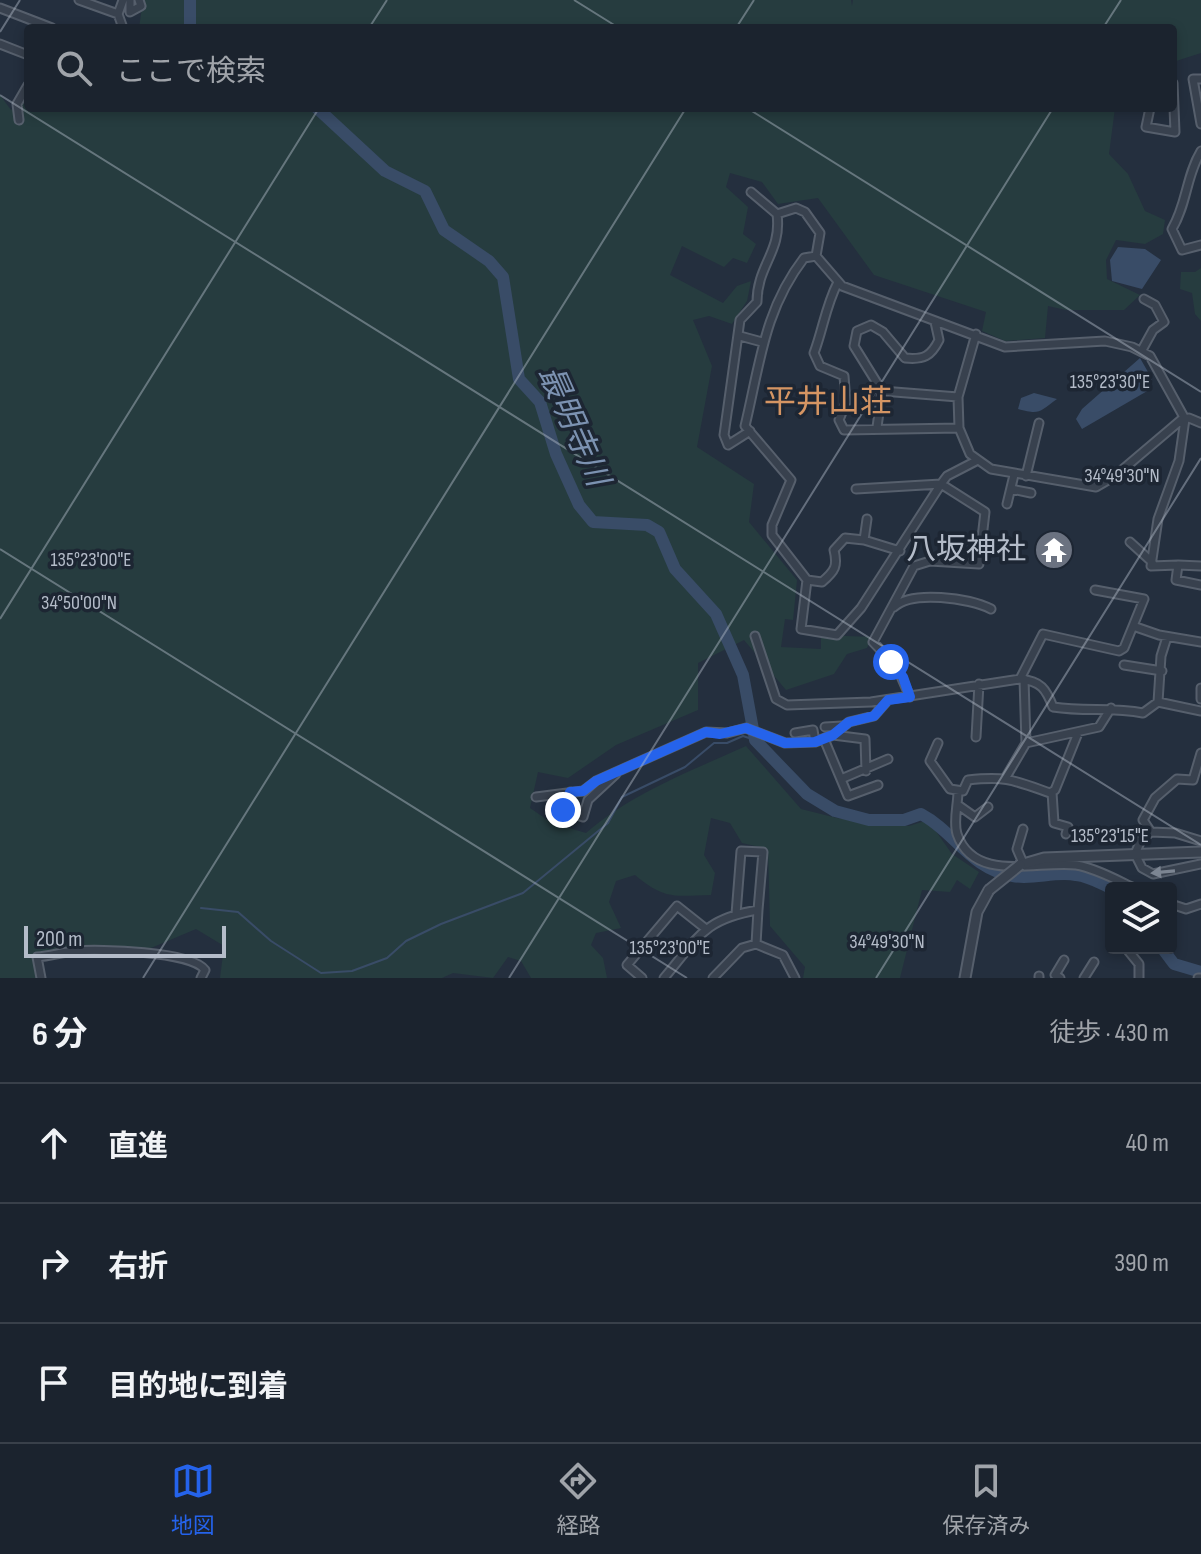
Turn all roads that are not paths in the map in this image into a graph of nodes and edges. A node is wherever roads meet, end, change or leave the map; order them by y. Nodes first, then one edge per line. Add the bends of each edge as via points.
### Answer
1 (79, 0) edge
2 (123, 0) edge
3 (130, 0) edge
4 (139, 0) edge
5 (0, 8) edge
6 (118, 14) junction
7 (42, 24) edge
8 (122, 24) edge
9 (0, 44) edge
10 (24, 53) edge
11 (1201, 79) edge
12 (1177, 87) edge
13 (1194, 87) junction
14 (24, 92) edge
15 (1149, 112) edge
16 (1175, 112) edge
17 (19, 120) dead end
18 (1201, 124) edge
19 (1201, 151) edge
20 (751, 192) dead end
21 (777, 214) junction
22 (1201, 245) edge
23 (816, 256) junction
24 (838, 282) junction
25 (1144, 299) dead end
26 (935, 322) junction
27 (976, 334) junction
28 (740, 336) junction
29 (762, 342) junction
30 (1142, 350) junction
31 (882, 391) junction
32 (958, 397) junction
33 (1185, 419) junction
34 (1039, 423) dead end
35 (1201, 423) edge
36 (877, 427) junction
37 (959, 428) junction
38 (750, 431) junction
39 (1022, 439) dead end
40 (1034, 443) junction
41 (976, 461) junction
42 (1014, 475) junction
43 (1026, 476) junction
44 (941, 484) junction
45 (856, 489) dead end
46 (1011, 489) junction
47 (1031, 493) dead end
48 (1007, 504) dead end
49 (867, 519) dead end
50 (864, 540) junction
51 (1130, 542) dead end
52 (900, 551) junction
53 (1152, 562) junction
54 (1178, 565) junction
55 (1201, 566) edge
56 (807, 580) junction
57 (1201, 585) edge
58 (1095, 590) dead end
59 (991, 609) dead end
60 (890, 612) junction
61 (1133, 626) junction
62 (755, 636) dead end
63 (1167, 637) junction
64 (1201, 642) edge
65 (1124, 665) dead end
66 (1162, 671) junction
67 (1022, 679) junction
68 (979, 684) junction
69 (1201, 688) edge
70 (910, 697) junction
71 (1201, 699) edge
72 (888, 700) junction
73 (1158, 702) junction
74 (1112, 707) junction
75 (1201, 711) edge
76 (842, 726) junction
77 (825, 727) dead end
78 (795, 733) dead end
79 (1078, 733) junction
80 (833, 735) junction
81 (976, 737) dead end
82 (819, 740) junction
83 (938, 743) dead end
84 (1026, 743) junction
85 (1201, 753) edge
86 (888, 759) dead end
87 (1200, 767) edge
88 (866, 771) junction
89 (616, 774) junction
90 (1006, 777) junction
91 (841, 779) junction
92 (878, 785) dead end
93 (958, 791) junction
94 (570, 792) junction
95 (1052, 792) junction
96 (536, 797) dead end
97 (958, 805) junction
98 (988, 807) dead end
99 (1023, 829) dead end
100 (1151, 832) junction
101 (1066, 834) dead end
102 (1201, 841) edge
103 (1201, 852) edge
104 (1135, 854) junction
105 (1022, 864) junction
106 (1201, 864) edge
107 (1118, 882) edge
108 (1201, 904) edge
109 (1177, 906) edge
110 (758, 910) junction
111 (736, 914) junction
112 (706, 929) junction
113 (756, 944) junction
114 (1131, 954) edge
115 (1064, 960) dead end
116 (1094, 962) dead end
117 (41, 978) edge
118 (201, 978) edge
119 (642, 978) edge
120 (664, 978) edge
121 (713, 978) edge
122 (795, 978) edge
123 (965, 978) edge
124 (1060, 978) edge
125 (1084, 978) edge
126 (1139, 978) edge

1 - 6 street
2 - 6 street
3 - 4 street via 130,12 141,6
5 - 7 street
6 - 8 street
9 - 10 street
11 - 13 street via 1193,79
12 - 13 street
13 - 18 street
14 - 17 street via 17,104
15 - 16 street via 1146,127 1175,132
19 - 22 street via 1193,164 1184,209 1172,229 1182,250
20 - 21 street
21 - 23 street via 796,208 805,212 820,233
21 - 28 street via 780,235 757,284 757,302 740,320
23 - 24 street
23 - 29 street via 804,258 793,271
24 - 26 street
24 - 36 street via 826,305 814,353 820,366 844,376 846,402 839,420 844,430
25 - 30 street via 1155,305 1164,322
26 - 27 street
26 - 31 street via 939,340 920,360 905,358 871,325 857,331 854,346
27 - 30 street via 1005,347 1105,341
27 - 32 street
28 - 29 street
28 - 38 street via 724,435 728,445
29 - 38 street via 745,426
30 - 33 street via 1155,362
31 - 32 street
31 - 36 street
32 - 37 street
33 - 35 street
33 - 43 street via 1096,487
33 - 53 street
34 - 40 street
36 - 37 street
37 - 41 street
38 - 56 street via 791,480 772,535
39 - 40 street
40 - 43 street
41 - 42 street
41 - 44 street
42 - 43 street
42 - 46 street
44 - 45 street
44 - 52 street
44 - 60 street via 985,512 979,564 930,561 914,566
46 - 47 street
46 - 48 street
49 - 50 street
50 - 52 street
50 - 56 street via 845,538 837,543 833,573 822,582
51 - 53 street
52 - 56 street via 837,635 801,629
53 - 54 street via 1151,566
54 - 55 street
54 - 57 street via 1176,580
58 - 61 street via 1144,599
59 - 60 street via 946,598 903,599
60 - 70 street via 873,642 903,677
61 - 63 street
61 - 67 street via 1119,651 1043,634
62 - 72 street via 776,699 787,705
63 - 64 street
63 - 66 street
65 - 66 street
66 - 73 street
67 - 68 street
67 - 74 street via 1046,688 1053,707 1090,713
67 - 84 street
68 - 70 street
68 - 81 street
69 - 71 street
70 - 72 street
72 - 76 street via 874,716
73 - 74 street via 1143,713
73 - 75 street
74 - 79 street via 1099,727
76 - 77 street
76 - 80 street
78 - 82 street via 813,730
79 - 84 street
79 - 95 street
80 - 82 street
80 - 88 street via 865,739
82 - 89 street via 785,743 746,728 706,732
82 - 91 street
83 - 93 street via 930,761 950,789
84 - 90 street
85 - 87 street
86 - 88 street
87 - 100 street via 1193,780 1177,779 1155,798 1143,820
88 - 91 street
89 - 94 street
89 - 94 street via 588,800 583,817 563,810
90 - 93 street via 968,780
90 - 95 street
91 - 92 street via 848,796
93 - 97 street
94 - 96 street
95 - 101 street via 1054,823 1068,827
97 - 98 street via 979,819
97 - 107 street via 957,833 968,852 987,863 1074,865
99 - 105 street via 1017,849
100 - 102 street
100 - 104 street
103 - 104 street
104 - 105 street via 1044,858
106 -> 104 street via 1153,874 1139,865
105 - 123 street, bridge via 989,890 977,912
108 - 109 street
110 - 111 street
110 - 111 street via 763,852 741,851
110 - 113 street
111 - 112 street
112 - 119 street via 677,906 627,965
112 - 120 street
113 - 121 street via 742,948
113 - 122 street via 783,955
114 - 126 street via 1139,964
115 - 124 street via 1055,975
116 - 125 street
117 - 118 street via 37,957 105,949 201,964

